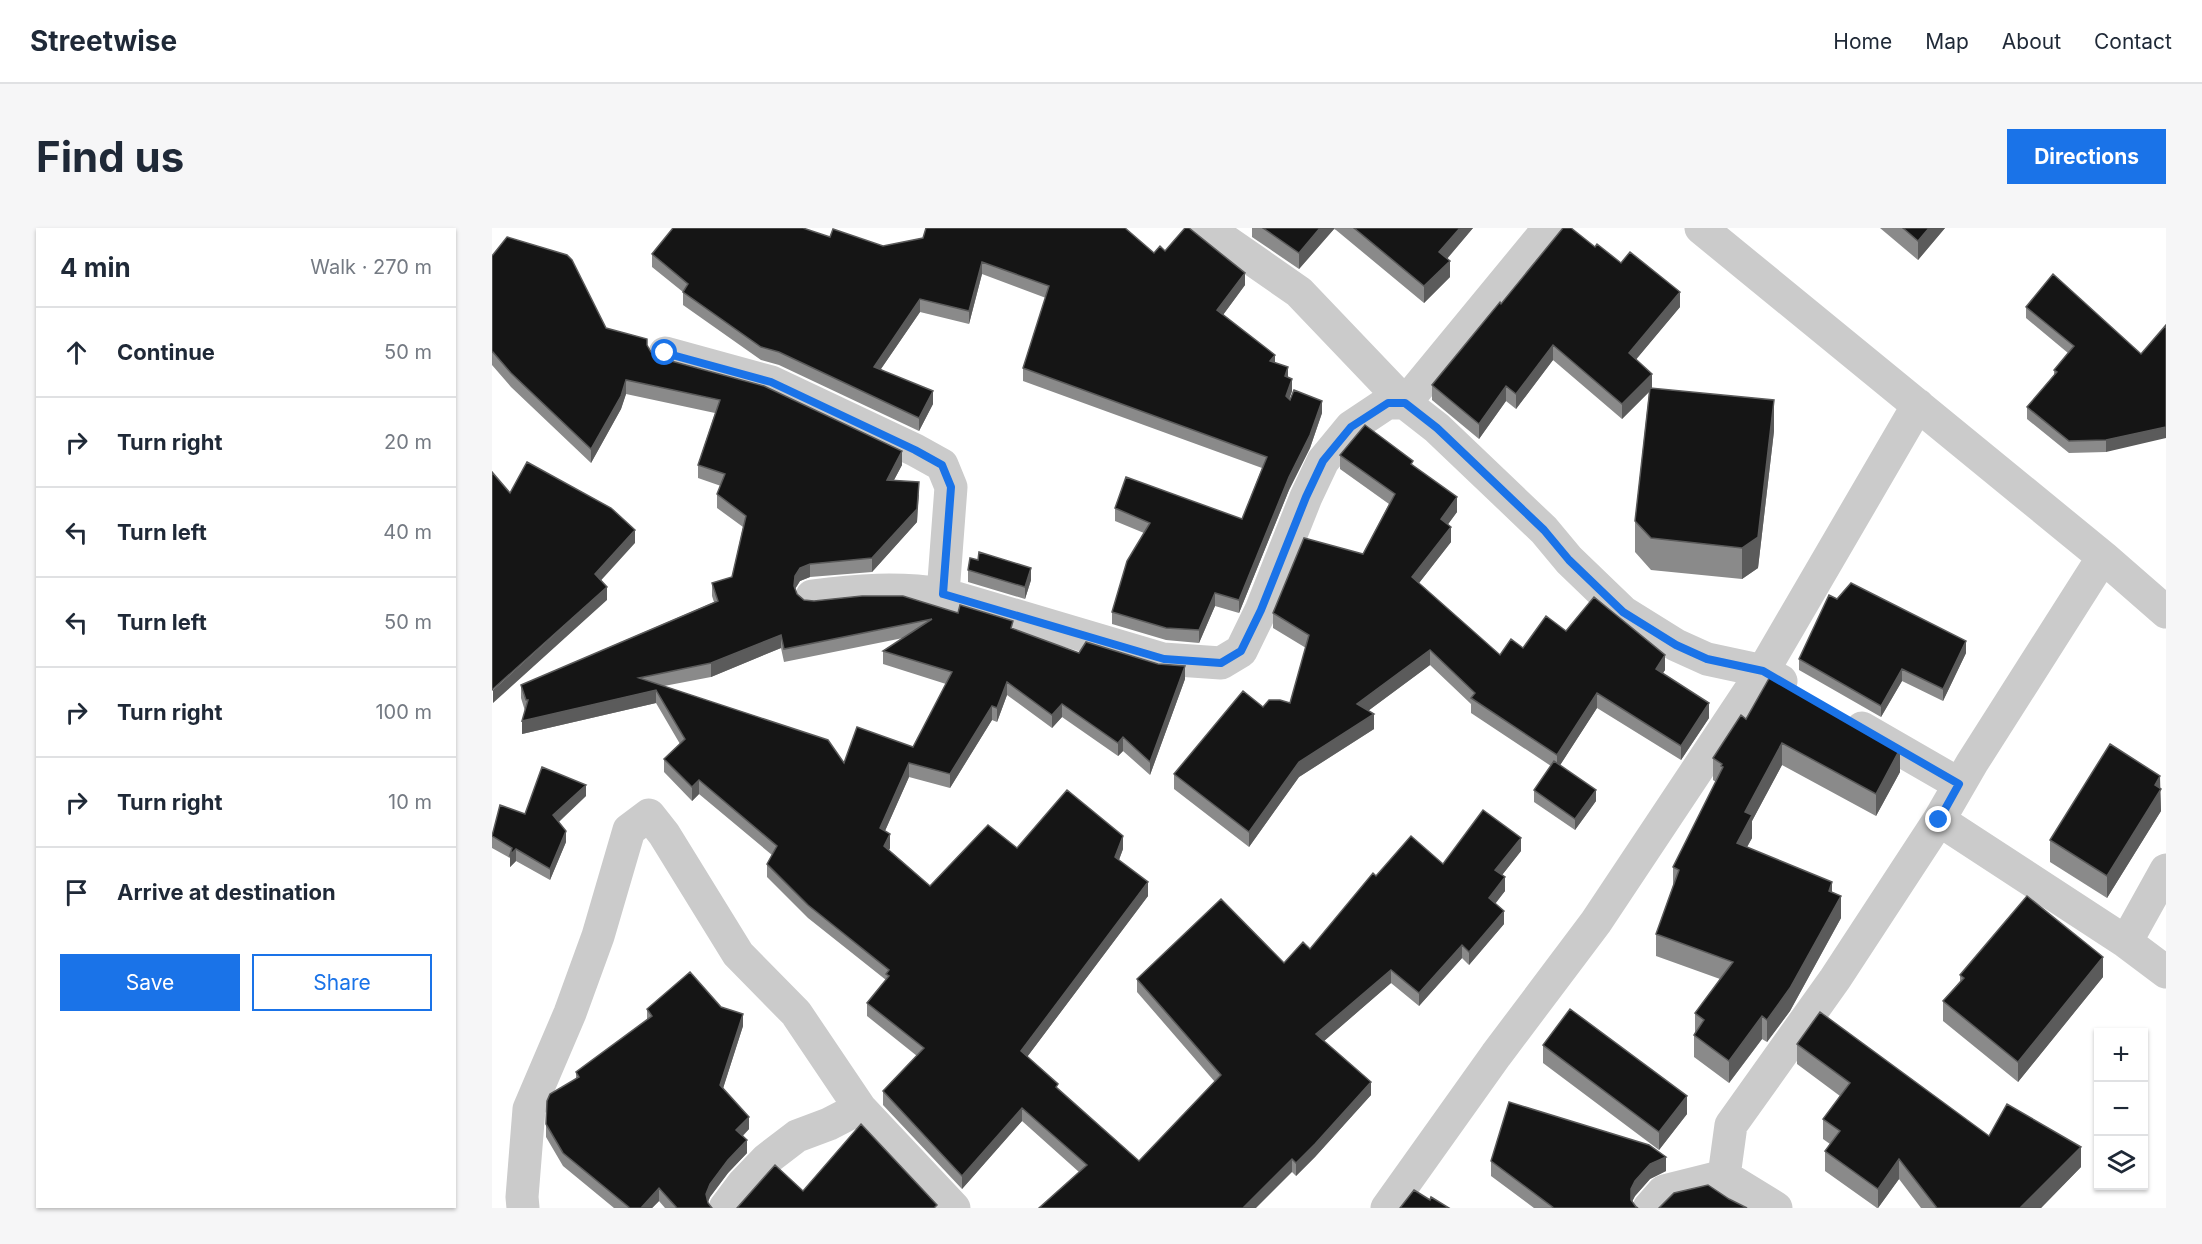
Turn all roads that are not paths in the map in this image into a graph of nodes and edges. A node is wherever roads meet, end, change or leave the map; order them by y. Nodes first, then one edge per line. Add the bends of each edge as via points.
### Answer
1 (1207, 228) edge
2 (1550, 228) edge
3 (1701, 228) edge
4 (665, 353) dead end
5 (1405, 403) junction
6 (1918, 405) junction
7 (2103, 557) junction
8 (943, 594) junction
9 (812, 596) dead end
10 (2166, 612) edge
11 (1763, 671) junction
12 (1805, 695) edge
13 (1836, 713) edge
14 (1959, 784) junction
15 (1939, 820) junction
16 (2166, 870) edge
17 (2126, 942) junction
18 (2166, 972) edge
19 (860, 1108) junction
20 (1724, 1176) junction
21 (523, 1208) edge
22 (725, 1208) edge
23 (954, 1208) edge
24 (1387, 1208) edge
25 (1649, 1208) edge
26 (1776, 1208) edge

1 - 5 street via 1299,292
2 - 5 street
3 - 6 street
4 - 8 street via 771,382 942,465 951,487
5 - 8 street via 1388,403 1351,427 1323,461 1241,651 1221,663 1164,659
5 - 11 street via 1437,428 1544,530 1623,612 1707,659
6 - 7 street
6 - 11 street
7 - 10 street
7 - 14 street
8 - 9 street via 865,589
11 - 12 street
11 - 24 street via 1596,922
13 - 14 street
14 - 15 street
15 - 17 street
15 - 20 street via 1835,979 1731,1125
16 - 17 street
17 - 18 street
19 - 21 street via 796,1013 738,954 649,815 629,830 598,936 529,1109
19 - 22 street via 797,1136 767,1159
19 - 23 street
20 - 25 street via 1664,1191
20 - 26 street

